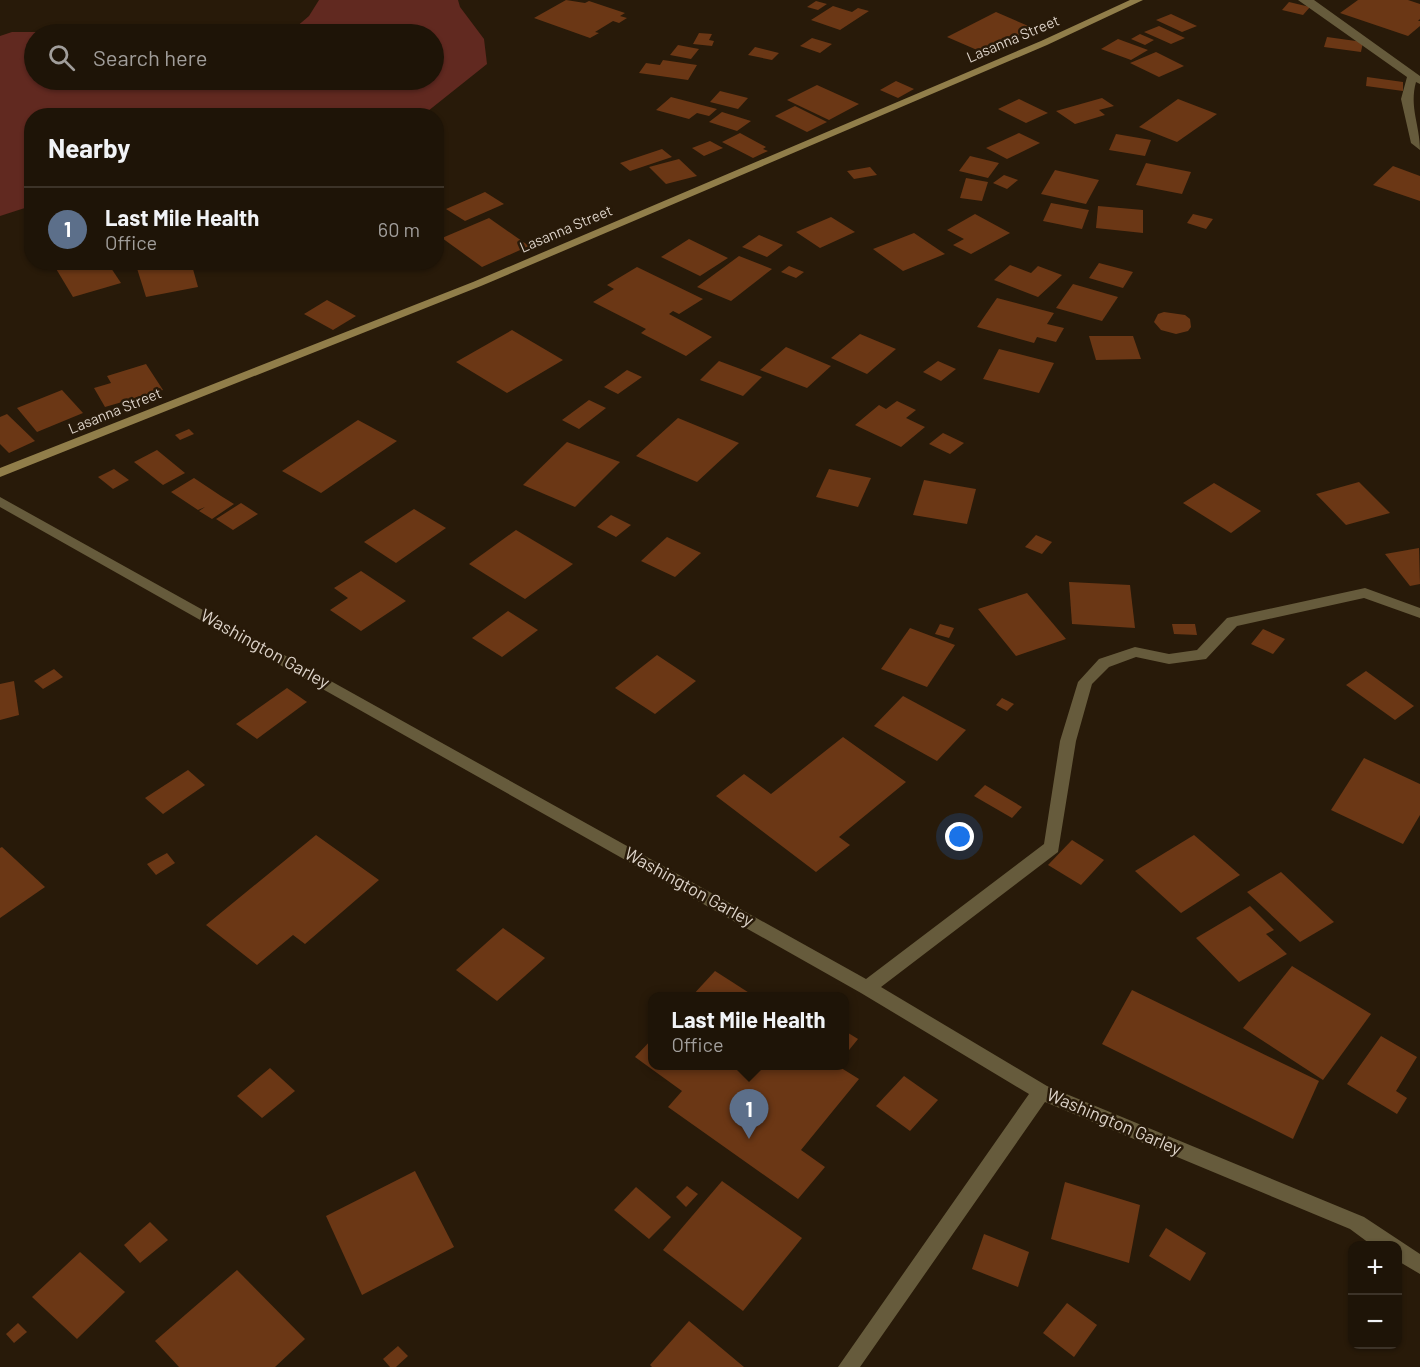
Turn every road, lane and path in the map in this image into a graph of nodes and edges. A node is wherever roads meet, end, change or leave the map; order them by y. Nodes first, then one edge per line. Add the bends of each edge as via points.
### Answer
1 (1138, 0) edge
2 (1303, 0) edge
3 (1416, 79) edge
4 (1420, 147) edge
5 (0, 473) edge
6 (0, 501) edge
7 (1420, 613) edge
8 (867, 988) junction
9 (1041, 1092) junction
10 (1384, 1241) edge
11 (1402, 1253) edge
12 (1420, 1265) edge
13 (848, 1367) edge

1 - 5 street, Lasanna Street via 477,284
2 - 3 street via 1310,1
3 - 4 street via 1406,99
6 - 8 street, Washington Garley
7 - 8 street via 1365,593 1233,622 1201,655 1169,659 1135,652 1104,663 1085,682 1068,741 1052,847
8 - 9 street, Washington Garley
9 - 10 street, Washington Garley via 1357,1223
9 - 13 street
11 - 12 street

